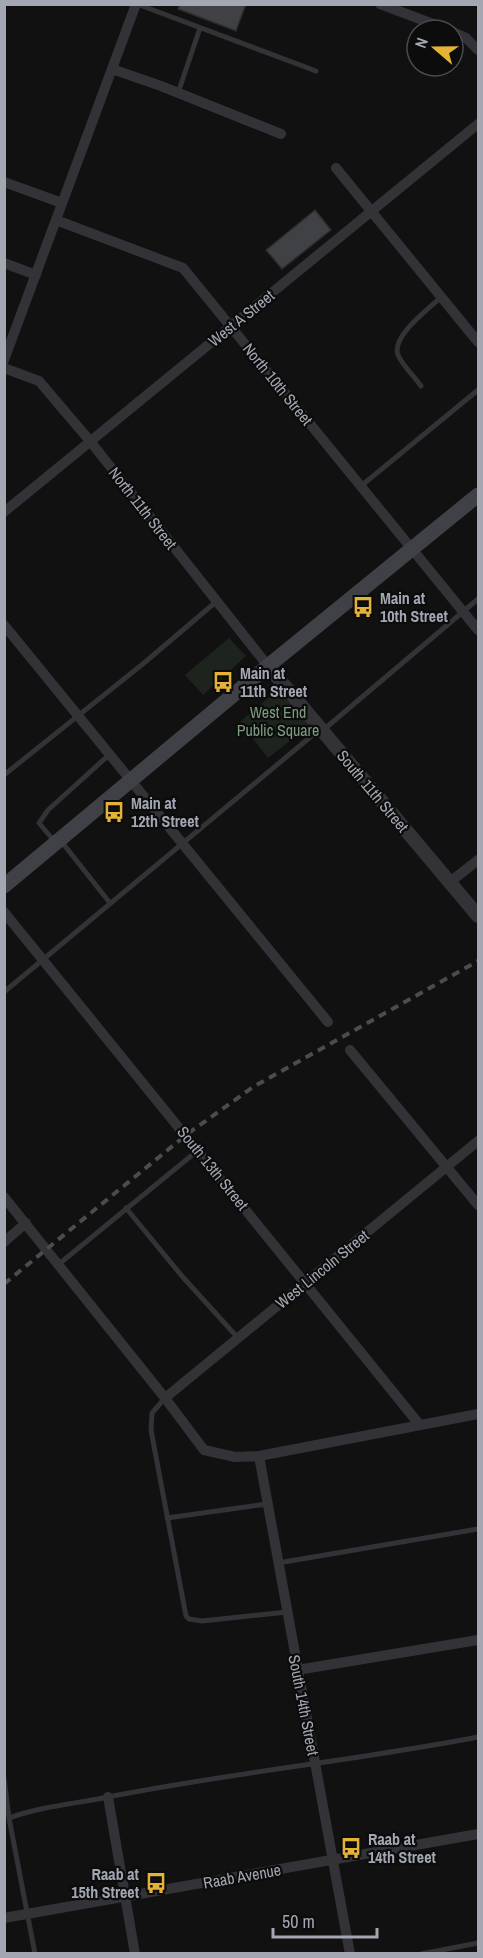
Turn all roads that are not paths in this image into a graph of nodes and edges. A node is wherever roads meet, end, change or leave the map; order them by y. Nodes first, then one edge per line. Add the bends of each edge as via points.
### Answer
1 (137, 4) edge
2 (380, 4) edge
3 (417, 18) edge
4 (200, 28) junction
5 (465, 38) edge
6 (478, 50) edge
7 (112, 69) junction
8 (316, 71) dead end
9 (178, 93) junction
10 (478, 124) edge
11 (280, 134) dead end
12 (336, 168) dead end
13 (4, 182) edge
14 (62, 203) junction
15 (371, 212) junction
16 (56, 220) junction
17 (4, 263) edge
18 (36, 275) junction
19 (441, 297) junction
20 (231, 326) junction
21 (478, 342) edge
22 (4, 360) edge
23 (4, 368) edge
24 (421, 386) dead end
25 (478, 390) edge
26 (90, 441) junction
27 (360, 486) junction
28 (478, 495) edge
29 (4, 512) edge
30 (411, 549) junction
31 (478, 599) edge
32 (217, 601) junction
33 (463, 612) junction
34 (4, 625) edge
35 (478, 630) edge
36 (268, 666) junction
37 (78, 716) junction
38 (322, 731) junction
39 (110, 754) junction
40 (4, 776) edge
41 (132, 781) junction
42 (58, 842) junction
43 (183, 844) junction
44 (478, 860) edge
45 (450, 882) junction
46 (4, 886) edge
47 (110, 903) junction
48 (4, 912) edge
49 (478, 916) edge
50 (43, 959) junction
51 (4, 992) edge
52 (328, 1022) dead end
53 (350, 1050) dead end
54 (478, 1141) edge
55 (198, 1150) junction
56 (447, 1166) junction
57 (4, 1197) edge
58 (478, 1205) edge
59 (126, 1208) junction
60 (26, 1223) junction
61 (4, 1242) edge
62 (58, 1264) junction
63 (306, 1283) junction
64 (238, 1338) junction
65 (165, 1398) junction
66 (478, 1414) edge
67 (419, 1424) junction
68 (259, 1456) junction
69 (267, 1504) junction
70 (167, 1518) junction
71 (478, 1529) edge
72 (278, 1563) junction
73 (286, 1612) junction
74 (478, 1640) edge
75 (297, 1670) junction
76 (478, 1737) edge
77 (315, 1764) junction
78 (4, 1778) edge
79 (108, 1797) junction
80 (9, 1818) junction
81 (478, 1834) edge
82 (333, 1860) junction
83 (125, 1897) junction
84 (28, 1914) junction
85 (4, 1918) edge
86 (478, 1943) edge
87 (452, 1951) edge
88 (35, 1953) edge
89 (135, 1953) edge
90 (350, 1953) edge
91 (420, 1953) edge

1 - 4 lane
1 - 7 street
2 - 3 street
4 - 8 lane
4 - 9 lane
5 - 6 street
7 - 9 street
7 - 14 street
9 - 11 street
10 - 15 street, West A Street
12 - 15 street
13 - 14 street
14 - 16 street
15 - 19 street
15 - 20 street, West A Street
16 - 18 street
16 - 20 street, North 10th Street via 183,268
17 - 18 street
18 - 22 street
19 - 21 street
19 - 24 lane via 403,333 398,343 398,354
20 - 26 street, West A Street
20 - 27 street, North 10th Street
23 - 26 street, North 11th Street via 39,381
25 - 27 lane
26 - 29 street, West A Street
26 - 32 street, North 11th Street
27 - 30 street, North 10th Street
28 - 30 main road
30 - 33 street, North 10th Street
30 - 36 main road
31 - 33 lane
32 - 36 street, North 11th Street
32 - 37 lane
33 - 35 street, North 10th Street
33 - 38 lane
34 - 37 street
36 - 38 street, South 11th Street
36 - 41 main road
37 - 39 street
37 - 40 lane
38 - 43 lane
38 - 45 street, South 11th Street
39 - 41 street
39 - 42 lane via 48,810 39,823
41 - 42 main road
41 - 43 street
42 - 46 main road
42 - 47 lane
43 - 47 lane
43 - 52 street
44 - 45 street
45 - 49 street, South 11th Street
47 - 50 lane
48 - 50 street, South 13th Street
50 - 51 lane
50 - 55 street, South 13th Street
53 - 56 street
54 - 56 street, West Lincoln Street
55 - 59 lane
55 - 63 street, South 13th Street
56 - 58 street
56 - 63 street, West Lincoln Street
57 - 60 street
59 - 62 lane
59 - 64 lane
60 - 61 street
60 - 62 street
62 - 65 street
63 - 64 street, West Lincoln Street
63 - 67 street, South 13th Street
64 - 65 street, West Lincoln Street
65 - 68 street via 204,1450 235,1457
65 - 70 lane via 152,1413 151,1430
66 - 67 street
67 - 68 street
68 - 69 street, South 14th Street
69 - 70 lane
69 - 72 street, South 14th Street
70 - 73 lane via 189,1619
71 - 72 lane
72 - 73 street, South 14th Street
73 - 75 street, South 14th Street
74 - 75 street
75 - 77 street, South 14th Street
76 - 77 lane
77 - 79 lane
77 - 82 street, South 14th Street
78 - 80 lane
79 - 80 lane
79 - 83 street
80 - 84 lane
81 - 82 street, Raab Avenue
82 - 83 street, Raab Avenue
82 - 90 street, South 14th Street
83 - 84 street, Raab Avenue
83 - 89 street
84 - 85 street, Raab Avenue
84 - 88 lane
86 - 87 lane
87 - 91 lane

